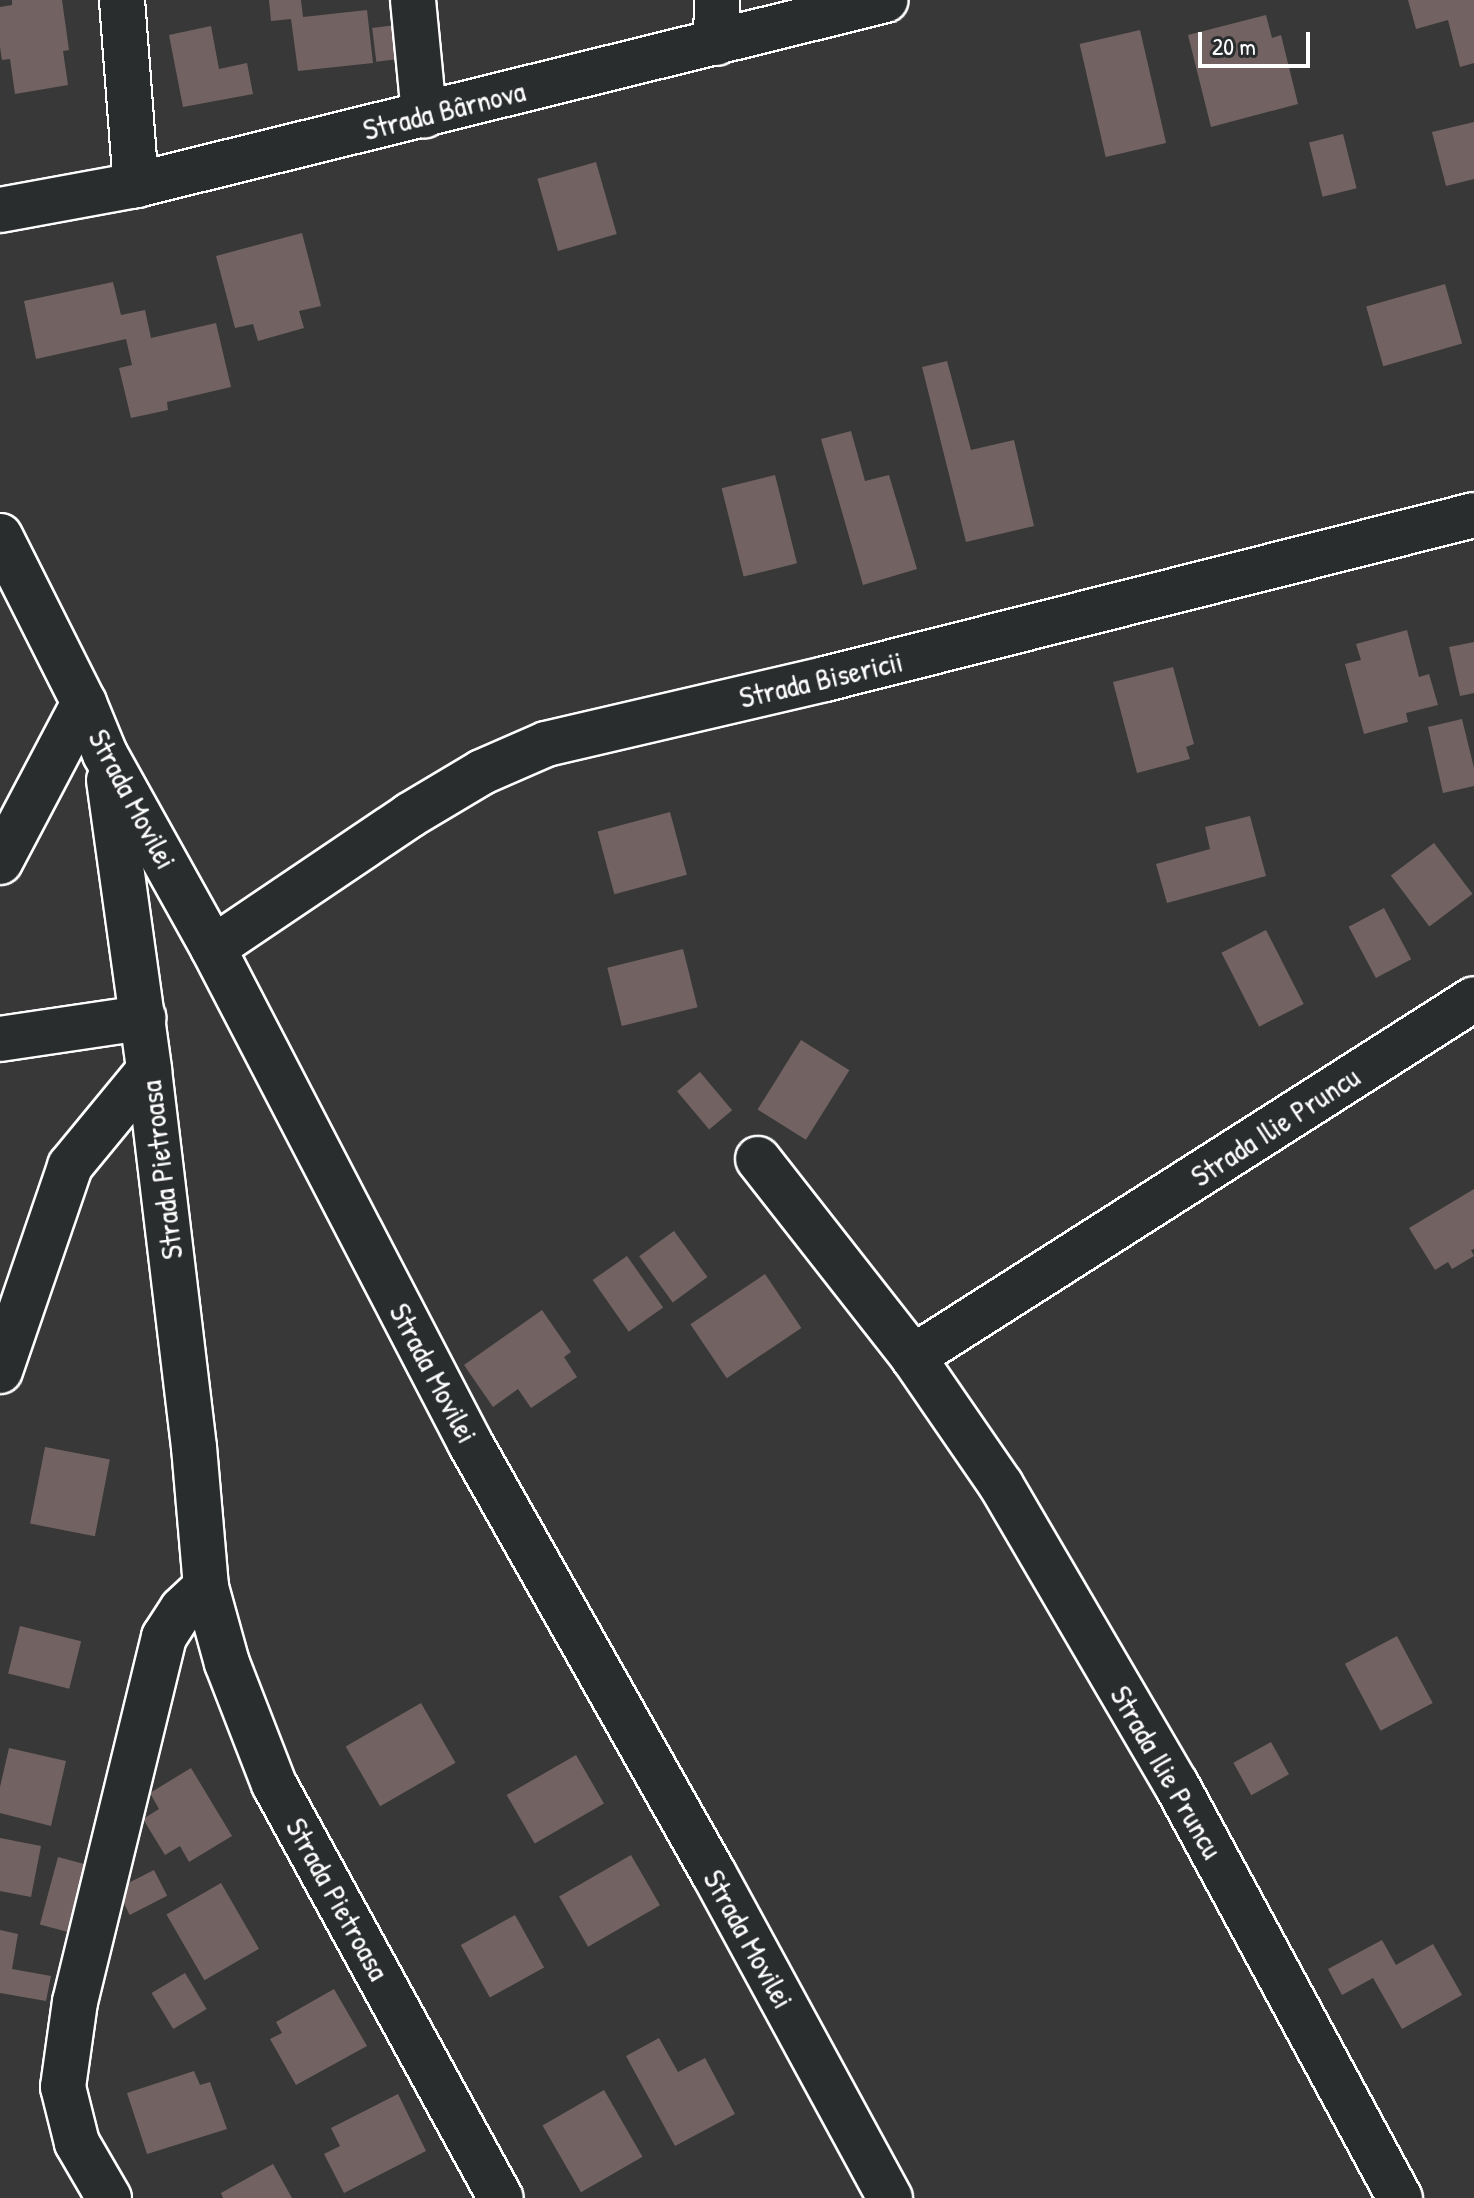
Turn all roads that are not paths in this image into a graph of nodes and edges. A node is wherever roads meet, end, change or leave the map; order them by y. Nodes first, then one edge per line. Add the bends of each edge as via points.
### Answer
1 (122, 0) edge
2 (413, 0) edge
3 (717, 0) edge
4 (886, 0) edge
5 (716, 43) junction
6 (424, 115) junction
7 (136, 185) junction
8 (0, 210) edge
9 (1474, 515) edge
10 (0, 536) edge
11 (84, 703) junction
12 (105, 754) junction
13 (0, 862) edge
14 (213, 948) junction
15 (1474, 999) edge
16 (143, 1018) junction
17 (0, 1039) edge
18 (149, 1070) junction
19 (758, 1159) dead end
20 (913, 1357) junction
21 (0, 1371) edge
22 (206, 1587) junction
23 (109, 2198) edge
24 (501, 2198) edge
25 (890, 2198) edge
26 (1400, 2198) edge

1 - 7 street
2 - 6 street
3 - 5 street
4 - 5 street, Strada Bârnova
5 - 6 street, Strada Bârnova
6 - 7 street, Strada Bârnova
7 - 8 street, Strada Bârnova
9 - 14 street, Strada Bisericii via 546,744 482,772 410,815
10 - 11 street, Strada Movilei
11 - 12 street, Strada Movilei
11 - 13 street
12 - 14 street, Strada Movilei
12 - 16 street, Strada Pietroasa
14 - 25 street, Strada Movilei via 470,1443
15 - 20 street, Strada Ilie Pruncu
16 - 17 street
16 - 18 street, Strada Pietroasa
18 - 21 street via 70,1166
18 - 22 street, Strada Pietroasa
19 - 20 street, Strada Ilie Pruncu
20 - 26 street, Strada Ilie Pruncu via 1001,1485 1176,1784
22 - 23 street via 182,1609 164,1637 75,2002 63,2087 77,2143
22 - 24 street, Strada Pietroasa via 227,1663 274,1784

